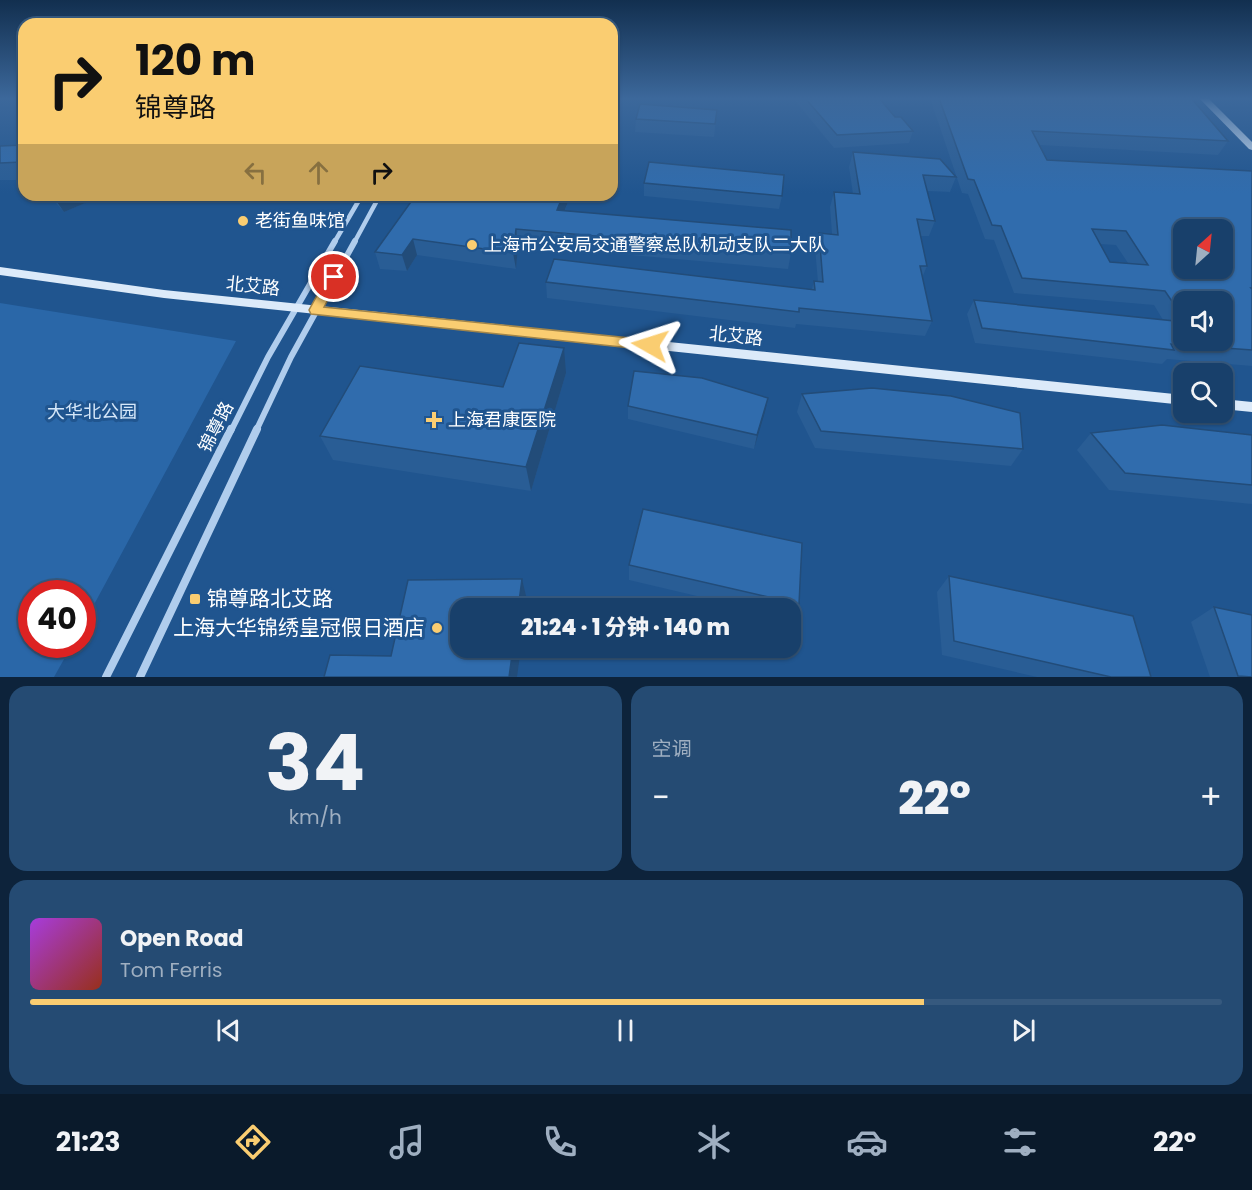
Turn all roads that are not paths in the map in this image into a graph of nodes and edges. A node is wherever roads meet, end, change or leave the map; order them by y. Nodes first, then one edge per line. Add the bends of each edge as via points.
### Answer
1 (1235, 130) edge
2 (1252, 147) edge
3 (358, 201) edge
4 (377, 201) edge
5 (0, 271) edge
6 (296, 308) junction
7 (316, 310) junction
8 (1173, 399) edge
9 (1233, 405) edge
10 (1252, 407) edge
11 (106, 677) edge
12 (140, 677) edge

1 - 2 street
3 - 6 street, 锦尊路
4 - 7 street, 锦尊路
5 - 6 street, 北艾路
6 - 7 street, 北艾路
6 - 11 street, 锦尊路
7 - 8 street, 北艾路
7 - 12 street, 锦尊路
9 - 10 street

